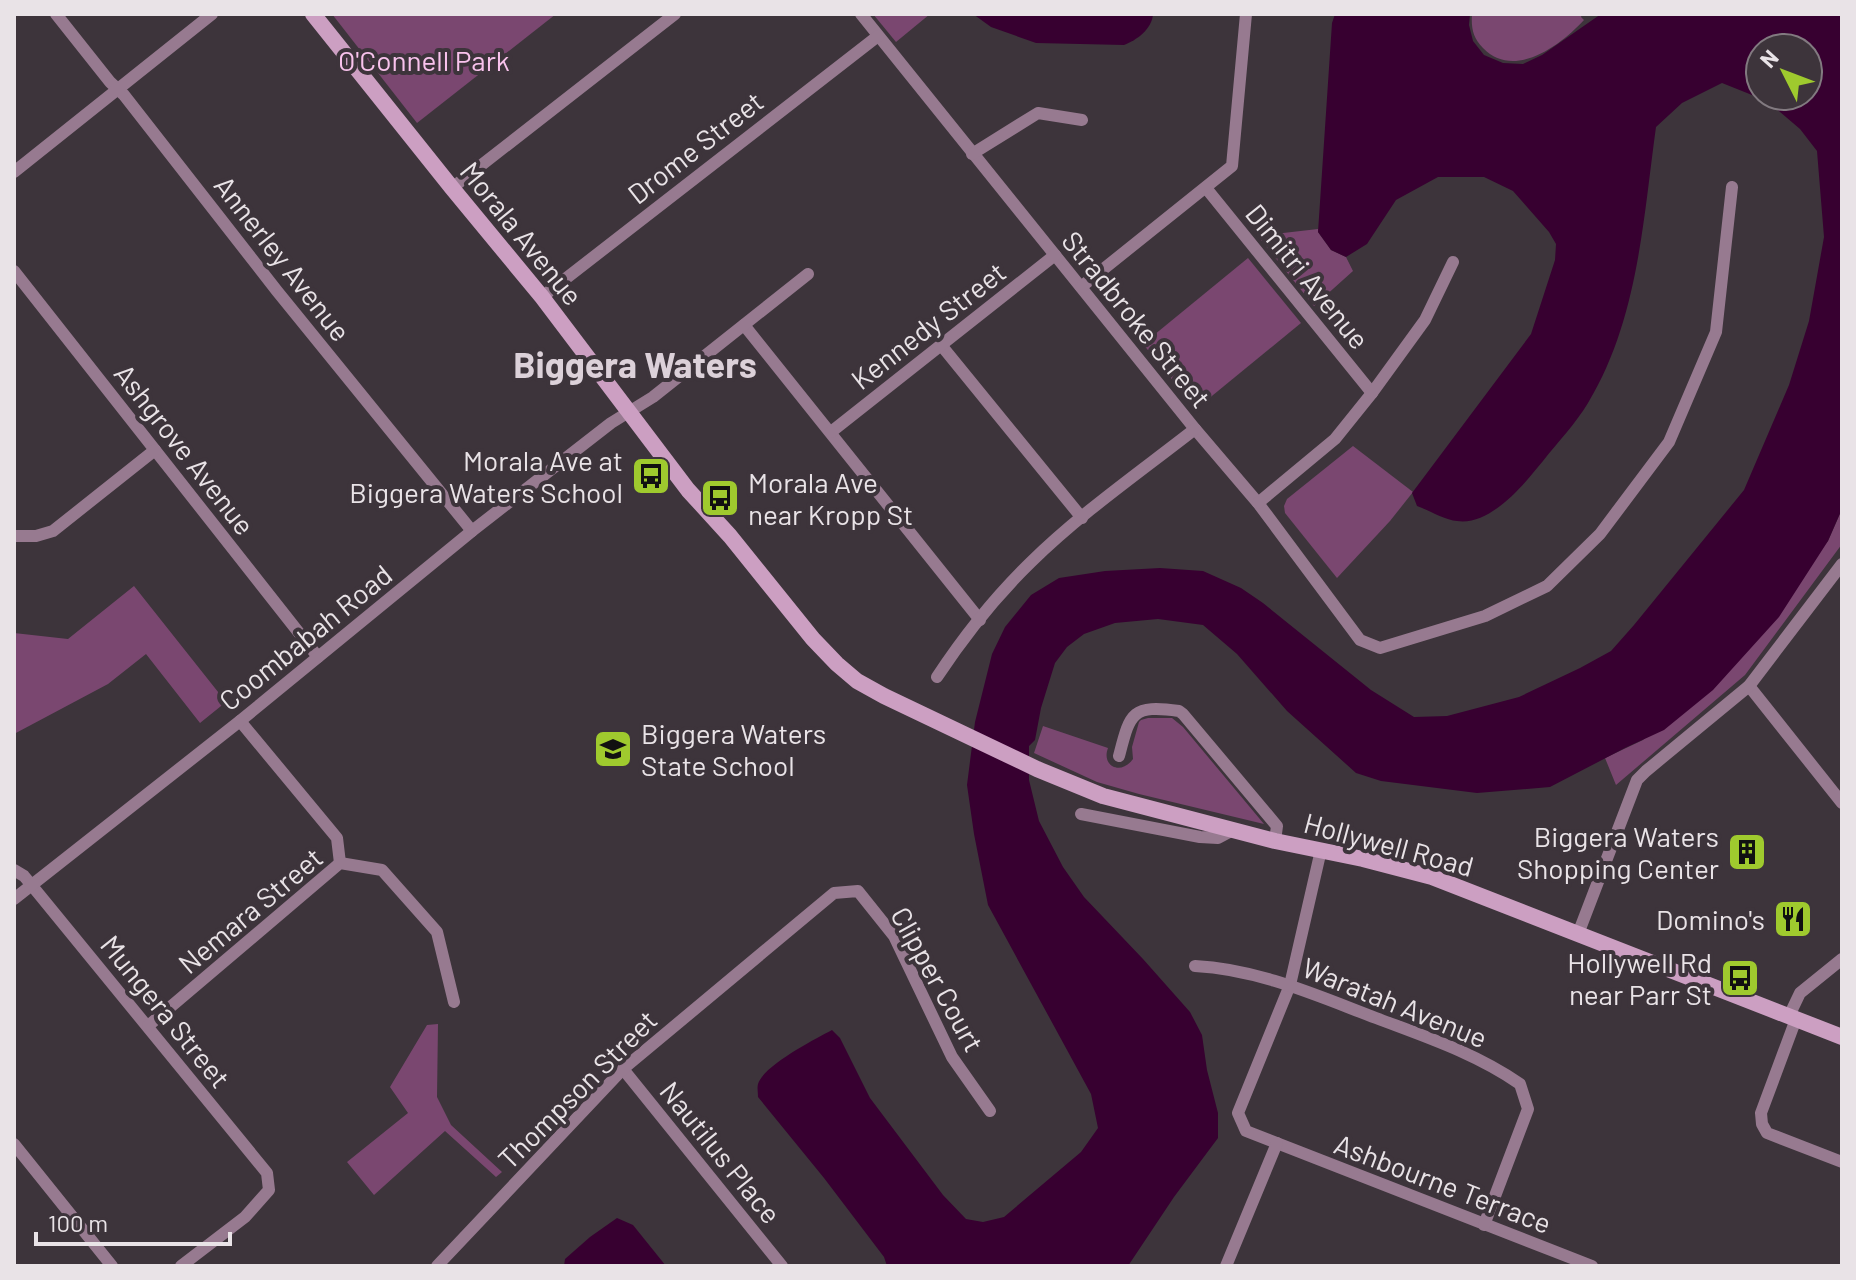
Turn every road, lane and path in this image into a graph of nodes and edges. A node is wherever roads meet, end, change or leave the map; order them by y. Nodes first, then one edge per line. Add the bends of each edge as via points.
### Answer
1 (56, 14) edge
2 (212, 14) edge
3 (313, 14) edge
4 (675, 14) edge
5 (861, 14) edge
6 (1246, 14) edge
7 (878, 36) junction
8 (117, 89) junction
9 (1082, 120) dead end
10 (972, 154) junction
11 (14, 172) edge
12 (1732, 187) dead end
13 (452, 188) junction
14 (1206, 188) junction
15 (1055, 255) junction
16 (1453, 262) dead end
17 (14, 271) edge
18 (808, 274) dead end
19 (1081, 287) junction
20 (542, 297) junction
21 (744, 325) junction
22 (941, 345) junction
23 (1372, 393) junction
24 (628, 412) junction
25 (1195, 429) junction
26 (831, 432) junction
27 (155, 450) junction
28 (1258, 503) junction
29 (1082, 518) junction
30 (472, 531) junction
31 (14, 536) edge
32 (1842, 564) edge
33 (980, 620) junction
34 (318, 657) junction
35 (937, 677) dead end
36 (1749, 686) junction
37 (884, 696) joint
38 (240, 721) junction
39 (1119, 756) dead end
40 (1842, 803) edge
41 (1081, 814) dead end
42 (1233, 830) junction
43 (1275, 841) junction
44 (1321, 850) junction
45 (340, 863) junction
46 (14, 870) edge
47 (32, 885) junction
48 (834, 893) joint
49 (14, 899) edge
50 (1578, 934) junction
51 (1842, 959) edge
52 (1195, 966) dead end
53 (1290, 985) junction
54 (454, 1002) dead end
55 (1793, 1018) junction
56 (148, 1026) junction
57 (1842, 1037) edge
58 (623, 1069) junction
59 (990, 1111) dead end
60 (1277, 1143) junction
61 (14, 1144) edge
62 (1842, 1162) edge
63 (1484, 1225) junction
64 (439, 1265) edge
65 (112, 1266) edge
66 (181, 1266) edge
67 (782, 1266) edge
68 (1226, 1266) edge
69 (1592, 1266) edge

1 - 8 street, Annerley Avenue
2 - 8 street
3 - 13 main road, Morala Avenue
4 - 13 street
5 - 7 street, Stradbroke Street
6 - 14 street via 1232,166
7 - 10 street, Stradbroke Street
7 - 20 street, Drome Street
8 - 11 street
8 - 30 street, Annerley Avenue
9 - 10 street via 1038,113
10 - 15 street, Stradbroke Street
12 - 28 street, Stradbroke Street via 1716,332 1669,442 1600,534 1547,586 1485,616 1380,648 1360,640
13 - 20 main road, Morala Avenue
14 - 19 street
14 - 23 street, Dimitri Avenue
15 - 19 street, Stradbroke Street
15 - 22 street, Kennedy Street
16 - 23 street via 1425,320
17 - 27 street, Ashgrove Avenue
18 - 21 street, Coombabah Road
19 - 25 street, Stradbroke Street
20 - 24 main road, Morala Avenue
21 - 24 street, Coombabah Road
21 - 26 street
22 - 26 street, Kennedy Street
22 - 29 street
23 - 28 street via 1335,439
24 - 30 street, Coombabah Road
24 - 37 main road, Morala Avenue via 813,639 848,673
25 - 28 street, Stradbroke Street
25 - 29 street
26 - 33 street
27 - 31 street via 53,531
27 - 34 street, Ashgrove Avenue
29 - 33 street via 1030,563
30 - 34 street, Coombabah Road
32 - 36 street
33 - 35 street
34 - 38 street, Coombabah Road
36 - 40 street
36 - 50 street via 1637,780
37 - 42 main road, Hollywell Road via 1103,796
38 - 45 street via 337,838
38 - 47 street, Coombabah Road
39 - 43 street via 1137,712 1179,711 1277,826
41 - 42 street, Hollywell Road via 1200,837 1218,838
42 - 43 main road, Hollywell Road
43 - 44 main road, Hollywell Road
44 - 50 main road, Hollywell Road via 1432,877
44 - 53 street, Ashbourne Terrace
45 - 54 street, Nemara Street via 382,870 437,932
45 - 56 street, Nemara Street
46 - 47 street, Mungera Street
47 - 49 street, Coombabah Road
47 - 56 street, Mungera Street
48 - 58 street, Thompson Street
48 - 59 street, Clipper Court via 858,891 894,936 952,1057
50 - 55 main road, Hollywell Road
51 - 55 street via 1800,993
52 - 53 street, Waratah Avenue
53 - 60 street, Ashbourne Terrace via 1238,1113 1246,1131
53 - 63 street, Waratah Avenue via 1467,1053 1520,1084 1528,1109
55 - 57 main road, Hollywell Road
55 - 62 street via 1761,1113 1762,1124 1767,1133
56 - 66 street, Mungera Street via 267,1173 269,1190 245,1217
58 - 64 street, Thompson Street
58 - 67 street, Nautilus Place
60 - 63 street, Ashbourne Terrace
60 - 68 street
61 - 65 street
63 - 69 street, Ashbourne Terrace

